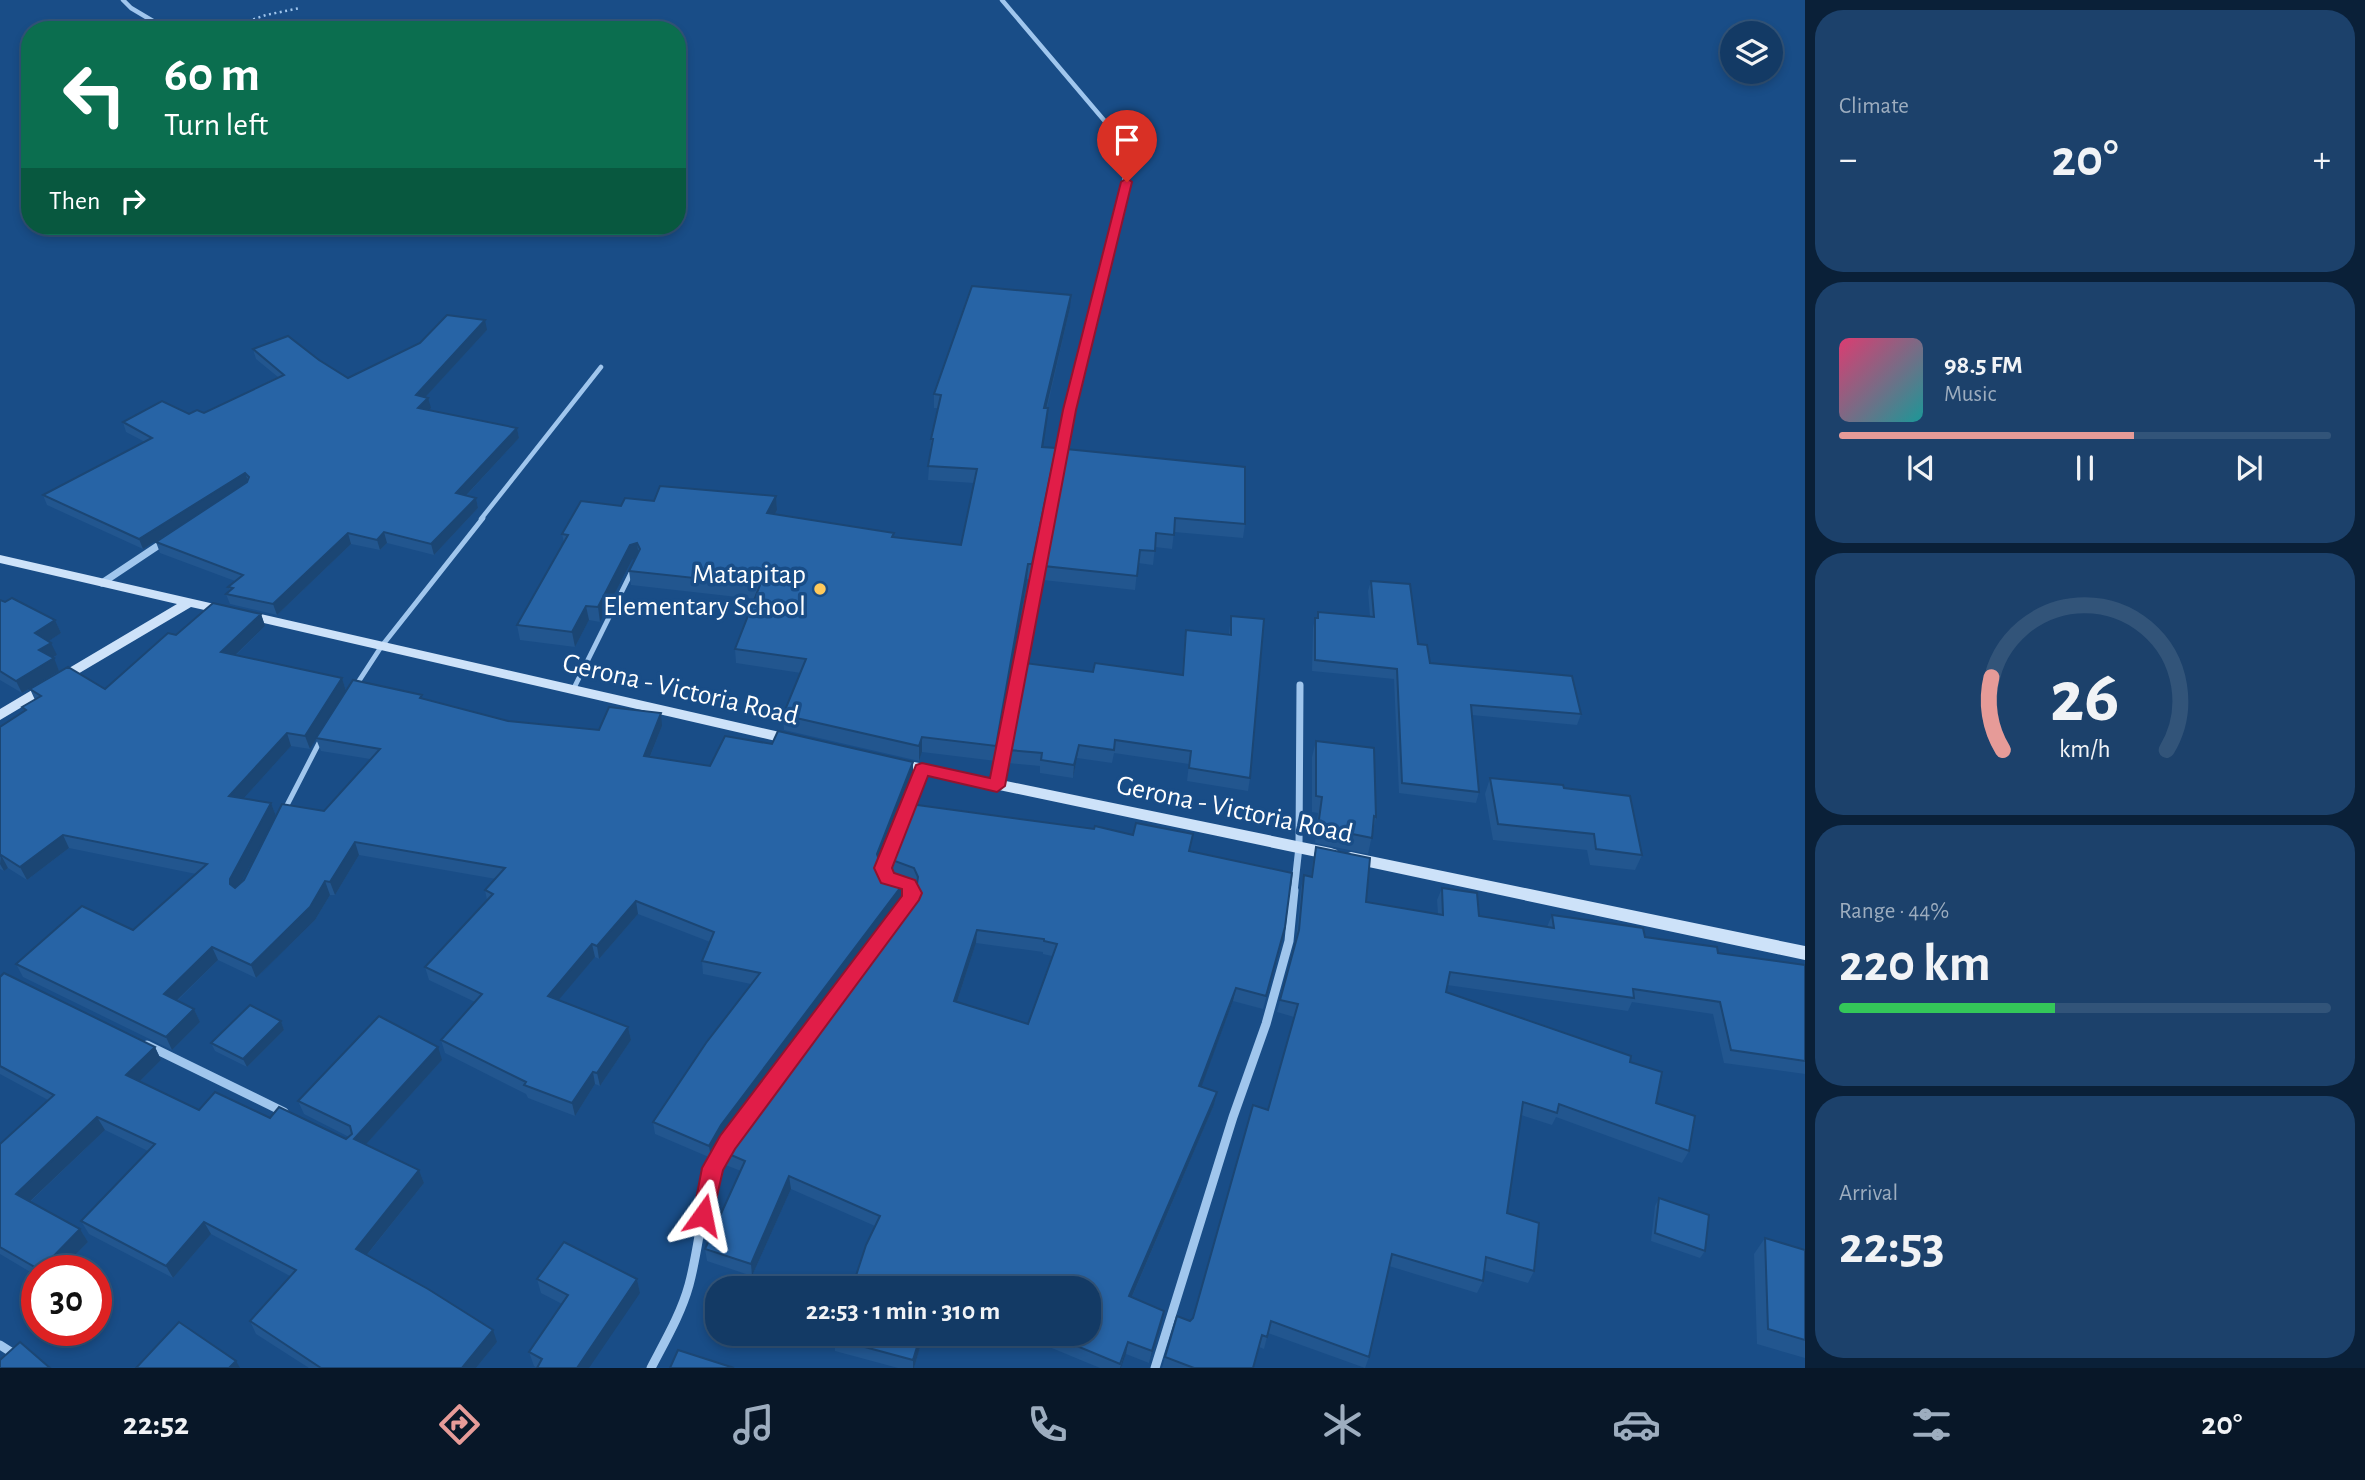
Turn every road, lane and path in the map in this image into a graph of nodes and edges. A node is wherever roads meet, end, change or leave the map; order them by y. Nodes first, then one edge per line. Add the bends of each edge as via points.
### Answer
1 (123, 0) edge
2 (1002, 0) edge
3 (300, 8) dead end
4 (153, 21) edge
5 (248, 21) edge
6 (601, 367) dead end
7 (169, 539) edge
8 (0, 559) edge
9 (637, 562) edge
10 (102, 583) junction
11 (190, 602) junction
12 (381, 647) junction
13 (1300, 685) dead end
14 (573, 690) junction
15 (352, 691) edge
16 (0, 715) edge
17 (323, 735) edge
18 (815, 745) edge
19 (882, 760) edge
20 (922, 769) junction
21 (997, 786) junction
22 (278, 822) edge
23 (1299, 847) junction
24 (901, 911) edge
25 (1805, 953) edge
26 (138, 1040) edge
27 (288, 1114) edge
28 (736, 1131) edge
29 (0, 1345) edge
30 (10, 1352) edge
31 (651, 1368) edge
32 (1155, 1368) edge

1 - 4 street
2 - 21 street via 1114,132 1122,146 1127,182 1068,421
3 - 5 path
6 - 12 lane
7 - 10 street
8 - 10 main road, Gerona - Victoria Road
9 - 14 lane
10 - 11 main road, Gerona - Victoria Road
11 - 12 main road, Gerona - Victoria Road
11 - 16 main road
12 - 14 main road, Gerona - Victoria Road
12 - 15 lane
13 - 23 street
14 - 18 main road, Gerona - Victoria Road
17 - 22 lane
19 - 20 main road, Gerona - Victoria Road
20 - 21 main road, Gerona - Victoria Road
20 - 24 street via 883,868 887,878 909,885 912,893
21 - 23 main road, Gerona - Victoria Road
23 - 25 main road, Gerona - Victoria Road
23 - 32 street via 1289,941
26 - 27 street
28 - 31 street via 713,1168 689,1286
29 - 30 street

